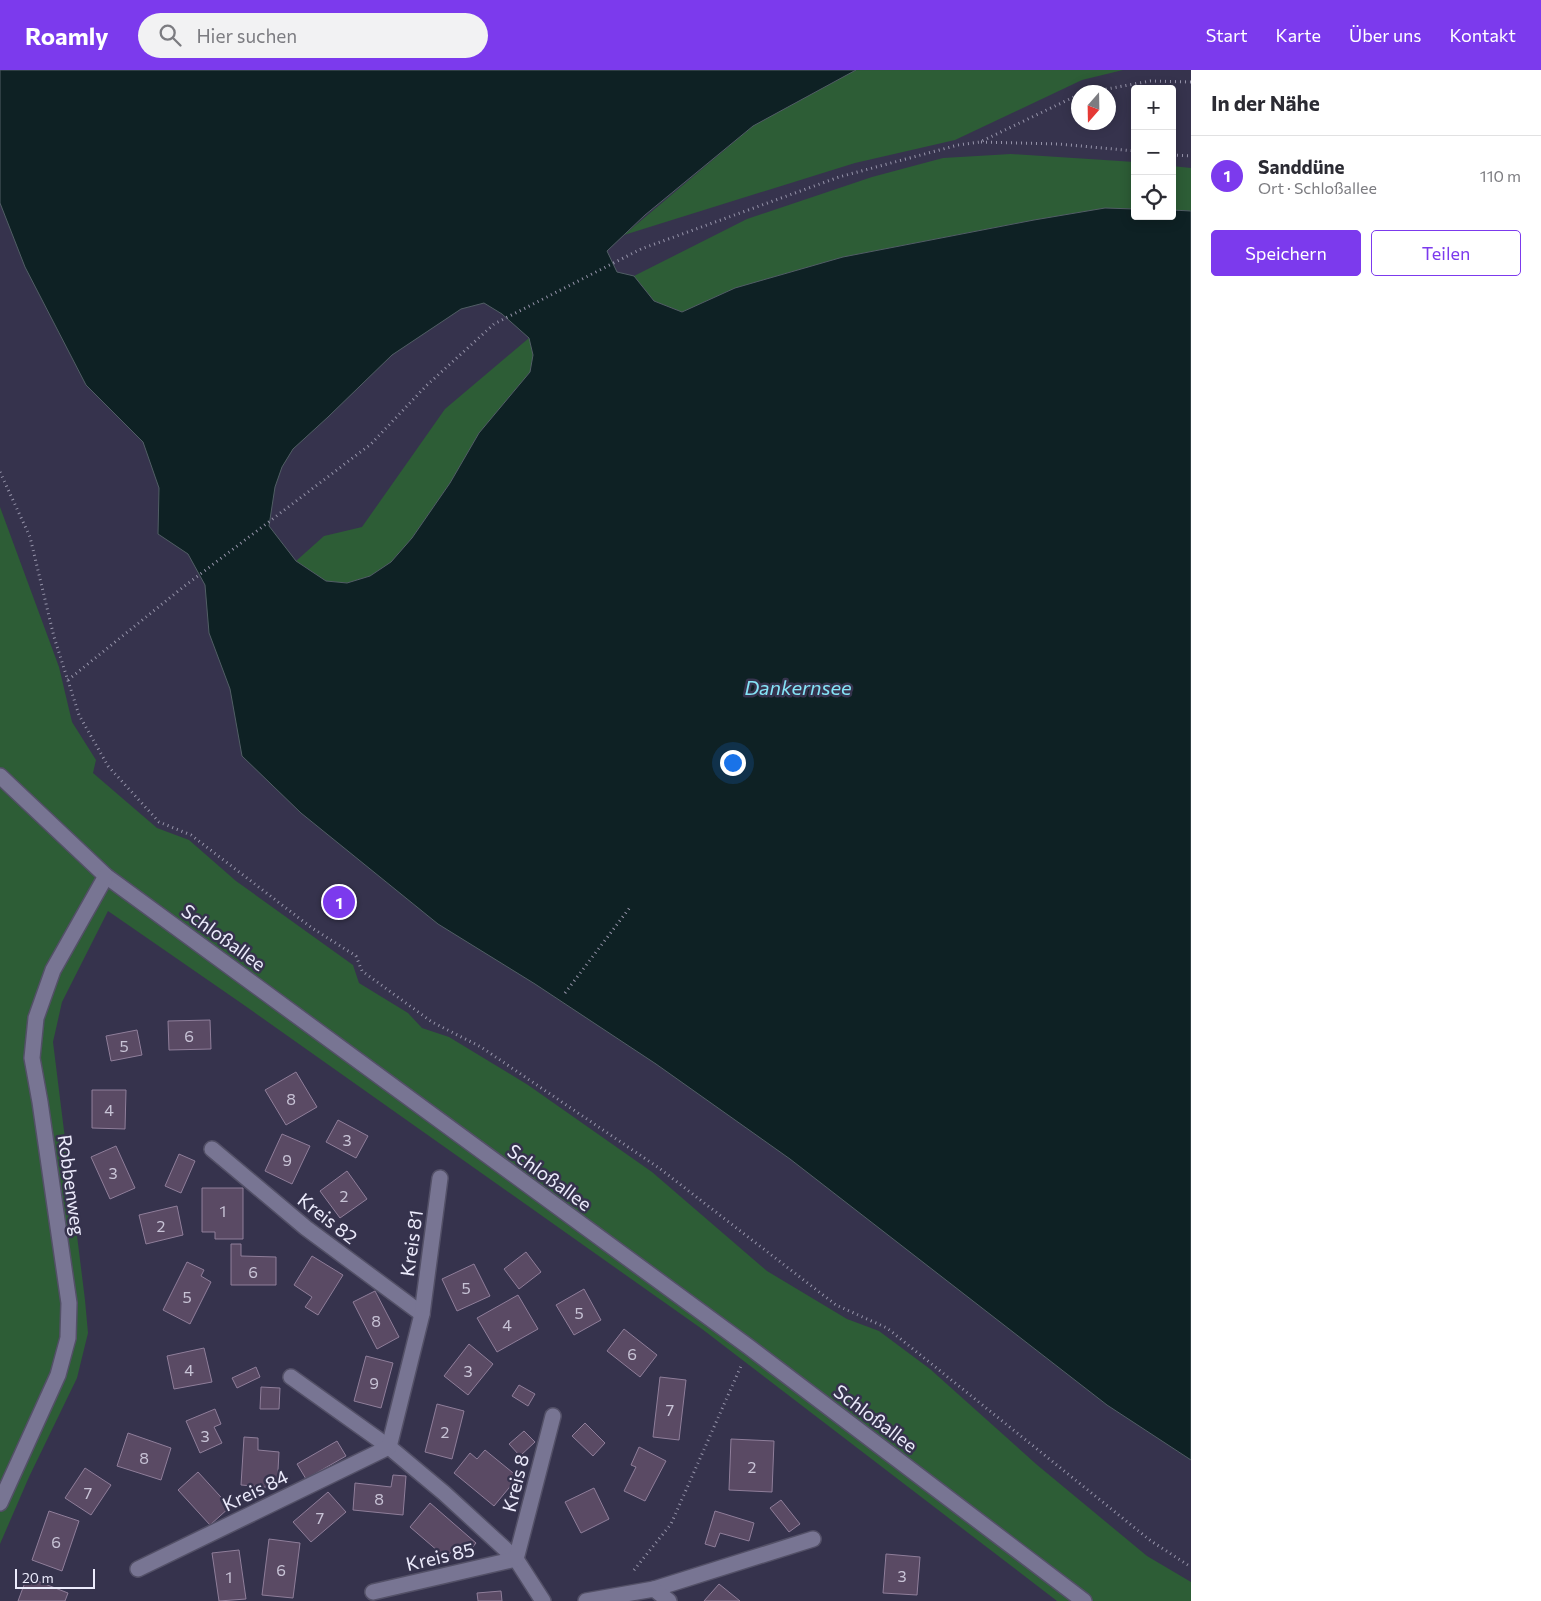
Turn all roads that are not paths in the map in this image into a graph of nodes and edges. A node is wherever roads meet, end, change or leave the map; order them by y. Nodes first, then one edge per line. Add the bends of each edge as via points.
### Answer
1 (0, 776) edge
2 (106, 876) junction
3 (212, 1149) dead end
4 (440, 1178) dead end
5 (422, 1314) junction
6 (291, 1377) dead end
7 (553, 1416) dead end
8 (389, 1447) junction
9 (0, 1503) edge
10 (813, 1539) dead end
11 (516, 1559) junction
12 (138, 1569) dead end
13 (654, 1589) junction
14 (373, 1592) dead end
15 (543, 1601) edge
16 (586, 1601) edge
17 (669, 1601) edge
18 (1084, 1601) edge

1 - 2 street, Schloßallee
2 - 9 street, Robbenweg via 53,970 36,1018 32,1058 69,1303 68,1338 58,1375
2 - 18 street, Schloßallee via 750,1347
3 - 5 street, Kreis 82 via 306,1228
4 - 5 street, Kreis 81
5 - 8 street, Kreis 81
6 - 8 street
7 - 11 street, Kreis 8
8 - 11 street
8 - 12 street, Kreis 84
10 - 13 street
11 - 14 street, Kreis 85
11 - 15 street
13 - 16 street
13 - 17 street

